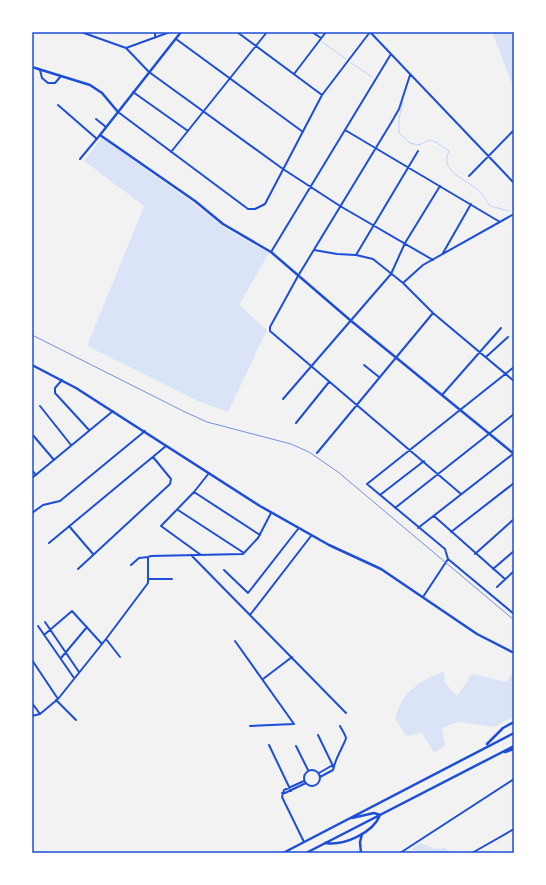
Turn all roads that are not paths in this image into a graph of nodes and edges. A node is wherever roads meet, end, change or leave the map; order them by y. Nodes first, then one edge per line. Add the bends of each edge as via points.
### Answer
1 (81, 32) edge
2 (155, 32) edge
3 (170, 32) edge
4 (181, 32) edge
5 (237, 32) edge
6 (267, 32) edge
7 (312, 32) edge
8 (326, 32) edge
9 (370, 32) edge
10 (155, 37) junction
11 (320, 38) junction
12 (176, 39) junction
13 (257, 45) junction
14 (126, 48) junction
15 (391, 54) junction
16 (32, 67) edge
17 (40, 69) junction
18 (149, 72) junction
19 (294, 74) junction
20 (410, 75) junction
21 (62, 76) junction
22 (230, 79) junction
23 (133, 92) junction
24 (322, 95) junction
25 (58, 105) dead end
26 (204, 111) junction
27 (118, 112) junction
28 (96, 119) dead end
29 (106, 127) junction
30 (345, 130) junction
31 (514, 130) edge
32 (188, 131) junction
33 (303, 132) junction
34 (100, 135) junction
35 (96, 138) junction
36 (376, 148) junction
37 (418, 151) dead end
38 (171, 152) junction
39 (489, 155) junction
40 (80, 159) dead end
41 (409, 167) junction
42 (283, 169) junction
43 (469, 176) dead end
44 (514, 183) edge
45 (440, 186) junction
46 (310, 187) junction
47 (471, 204) junction
48 (340, 206) junction
49 (514, 214) edge
50 (500, 222) junction
51 (374, 224) junction
52 (405, 243) junction
53 (314, 250) junction
54 (271, 252) junction
55 (356, 255) junction
56 (442, 255) junction
57 (433, 260) junction
58 (391, 274) junction
59 (298, 276) junction
60 (403, 283) junction
61 (433, 313) junction
62 (350, 320) junction
63 (500, 328) dead end
64 (508, 337) dead end
65 (480, 352) junction
66 (486, 357) junction
67 (395, 358) junction
68 (32, 365) edge
69 (311, 365) junction
70 (364, 365) dead end
71 (514, 367) edge
72 (505, 374) junction
73 (379, 377) junction
74 (62, 380) junction
75 (514, 381) edge
76 (330, 382) junction
77 (442, 395) junction
78 (283, 399) dead end
79 (356, 404) junction
80 (40, 406) dead end
81 (460, 410) junction
82 (113, 411) junction
83 (514, 414) edge
84 (296, 423) dead end
85 (89, 430) junction
86 (145, 431) junction
87 (32, 434) edge
88 (489, 435) junction
89 (70, 445) junction
90 (166, 446) junction
91 (410, 449) junction
92 (317, 453) dead end
93 (514, 453) edge
94 (153, 457) junction
95 (54, 460) junction
96 (424, 461) junction
97 (32, 470) edge
98 (209, 473) junction
99 (438, 474) junction
100 (36, 475) junction
101 (32, 478) edge
102 (514, 483) edge
103 (194, 492) junction
104 (461, 494) junction
105 (380, 495) junction
106 (395, 508) junction
107 (178, 510) junction
108 (32, 513) edge
109 (272, 513) junction
110 (434, 516) junction
111 (514, 519) edge
112 (69, 526) junction
113 (418, 528) junction
114 (298, 529) junction
115 (451, 532) junction
116 (260, 535) junction
117 (311, 536) junction
118 (49, 543) dead end
119 (514, 551) edge
120 (244, 553) junction
121 (93, 554) junction
122 (475, 554) junction
123 (191, 555) junction
124 (202, 555) junction
125 (148, 557) junction
126 (448, 559) junction
127 (130, 565) dead end
128 (78, 569) dead end
129 (493, 569) junction
130 (224, 570) dead end
131 (514, 571) edge
132 (149, 579) junction
133 (172, 579) dead end
134 (505, 579) junction
135 (496, 587) dead end
136 (423, 596) junction
137 (514, 614) edge
138 (250, 615) junction
139 (45, 622) dead end
140 (38, 626) dead end
141 (87, 627) junction
142 (50, 631) junction
143 (44, 635) junction
144 (106, 639) junction
145 (235, 641) dead end
146 (102, 644) junction
147 (514, 653) edge
148 (66, 654) junction
149 (120, 657) dead end
150 (292, 657) junction
151 (61, 658) junction
152 (32, 660) edge
153 (79, 672) junction
154 (74, 678) junction
155 (263, 679) junction
156 (57, 699) junction
157 (32, 703) edge
158 (346, 713) dead end
159 (40, 714) junction
160 (32, 716) edge
161 (76, 720) dead end
162 (514, 722) edge
163 (250, 726) dead end
164 (340, 726) dead end
165 (514, 733) edge
166 (318, 735) dead end
167 (269, 746) dead end
168 (296, 746) dead end
169 (514, 746) edge
170 (485, 747) junction
171 (514, 749) edge
172 (499, 754) junction
173 (334, 767) junction
174 (308, 770) junction
175 (319, 773) junction
176 (320, 777) junction
177 (514, 779) edge
178 (305, 782) junction
179 (289, 788) junction
180 (291, 791) junction
181 (282, 793) junction
182 (380, 815) junction
183 (348, 819) junction
184 (514, 829) edge
185 (362, 834) junction
186 (304, 842) junction
187 (325, 843) junction
188 (283, 853) edge
189 (306, 853) edge
190 (361, 853) edge
191 (400, 853) edge
192 (472, 853) edge

1 - 14 street
2 - 10 street
3 - 10 street
4 - 12 street
5 - 13 street
6 - 13 street
7 - 11 street
8 - 11 street
9 - 15 street
9 - 24 street
10 - 14 street
11 - 19 street
12 - 18 street
12 - 22 street
13 - 19 street
13 - 22 street
14 - 18 street
15 - 20 street
15 - 30 street
16 - 17 street
17 - 21 street
17 - 21 street via 42,78 48,84 55,83
18 - 23 street
18 - 26 street
19 - 24 street
20 - 36 street via 399,109
20 - 39 street
21 - 27 street via 90,85 102,93
22 - 26 street
22 - 33 street
23 - 27 street
23 - 32 street
24 - 33 street
25 - 35 street
26 - 32 street
26 - 42 street
27 - 29 street
27 - 38 street
28 - 29 street
29 - 34 street
30 - 36 street
30 - 46 street
31 - 39 street
32 - 38 street
33 - 42 street
34 - 35 street
34 - 54 street via 224,224
35 - 40 street
36 - 41 street
36 - 48 street
37 - 41 street
38 - 42 street via 248,209 265,204
39 - 43 street
39 - 44 street
41 - 45 street
41 - 51 street
42 - 46 street
45 - 47 street
45 - 52 street
46 - 48 street
46 - 54 street
47 - 50 street
47 - 56 street
48 - 51 street
48 - 53 street
49 - 50 street
50 - 56 street
51 - 52 street
51 - 55 street
52 - 57 street
52 - 58 street
53 - 55 street
53 - 59 street
54 - 59 street
55 - 58 street via 373,259
56 - 57 street
57 - 60 street
58 - 60 street
58 - 62 street
59 - 62 street
59 - 69 street via 270,330
60 - 61 street
61 - 65 street
61 - 67 street
62 - 67 street
62 - 69 street
63 - 65 street
64 - 66 street
65 - 66 street
65 - 77 street
66 - 72 street
67 - 73 street
67 - 77 street
68 - 74 street
69 - 76 street
69 - 78 street
70 - 73 street
71 - 72 street
72 - 75 street
72 - 81 street
73 - 79 street
74 - 82 street
74 - 85 street via 55,388 55,393
76 - 79 street
76 - 84 street
77 - 81 street
79 - 91 street
79 - 92 street
80 - 89 street
81 - 88 street
81 - 91 street
82 - 85 street
82 - 86 street
83 - 88 street
85 - 89 street
86 - 90 street
86 - 108 street via 60,501 43,505
87 - 95 street
88 - 93 street
88 - 99 street
89 - 95 street
90 - 94 street
90 - 98 street
91 - 96 street
91 - 105 street via 367,484
93 - 104 street
94 - 112 street
94 - 121 street via 172,482
95 - 100 street
96 - 99 street
96 - 105 street
97 - 100 street
98 - 103 street
98 - 109 street
99 - 104 street
99 - 106 street
100 - 101 street
102 - 115 street
103 - 107 street
103 - 116 street
104 - 110 street
105 - 106 street
106 - 113 street
107 - 120 street
107 - 124 street via 161,526
109 - 114 street
109 - 116 street
110 - 113 street
110 - 115 street
111 - 122 street
112 - 118 street
112 - 121 street
113 - 126 street via 445,549
114 - 117 street
114 - 130 street via 248,593
115 - 122 street
116 - 120 street
117 - 136 street via 381,569
117 - 138 street
119 - 129 street
120 - 124 street
121 - 128 street
122 - 129 street
123 - 124 street
123 - 125 street
123 - 138 street
125 - 127 street via 139,558
125 - 132 street
126 - 136 street
126 - 137 street
129 - 134 street
131 - 134 street
132 - 133 street
132 - 144 street
134 - 135 street
136 - 147 street via 477,634
138 - 150 street
139 - 142 street
140 - 143 street
141 - 142 street via 72,611
141 - 146 street
141 - 148 street
142 - 143 street
142 - 148 street
143 - 151 street
144 - 146 street
144 - 149 street
145 - 155 street
146 - 153 street
148 - 151 street
148 - 153 street
150 - 155 street
150 - 158 street
151 - 154 street
152 - 156 street
153 - 154 street
154 - 156 street
155 - 163 street via 294,725
156 - 159 street
156 - 161 street
157 - 159 street
159 - 160 street
162 - 170 street via 503,728
164 - 173 street via 346,743 335,758
165 - 170 street
166 - 173 street
167 - 179 street
168 - 174 street
169 - 172 street
170 - 183 street
171 - 172 street
172 - 182 street
173 - 175 street via 331,766
173 - 176 street
174 - 175 street via 313,769
174 - 178 street via 304,774
175 - 176 street
176 - 178 street via 314,786
177 - 191 street
178 - 179 street
178 - 180 street
179 - 180 street
179 - 181 street
180 - 181 street
181 - 186 street
182 - 183 street via 374,813
182 - 185 street via 377,822
182 - 187 street
183 - 186 street
184 - 192 street
185 - 187 street via 338,843
185 - 190 street
186 - 188 street
187 - 189 street

